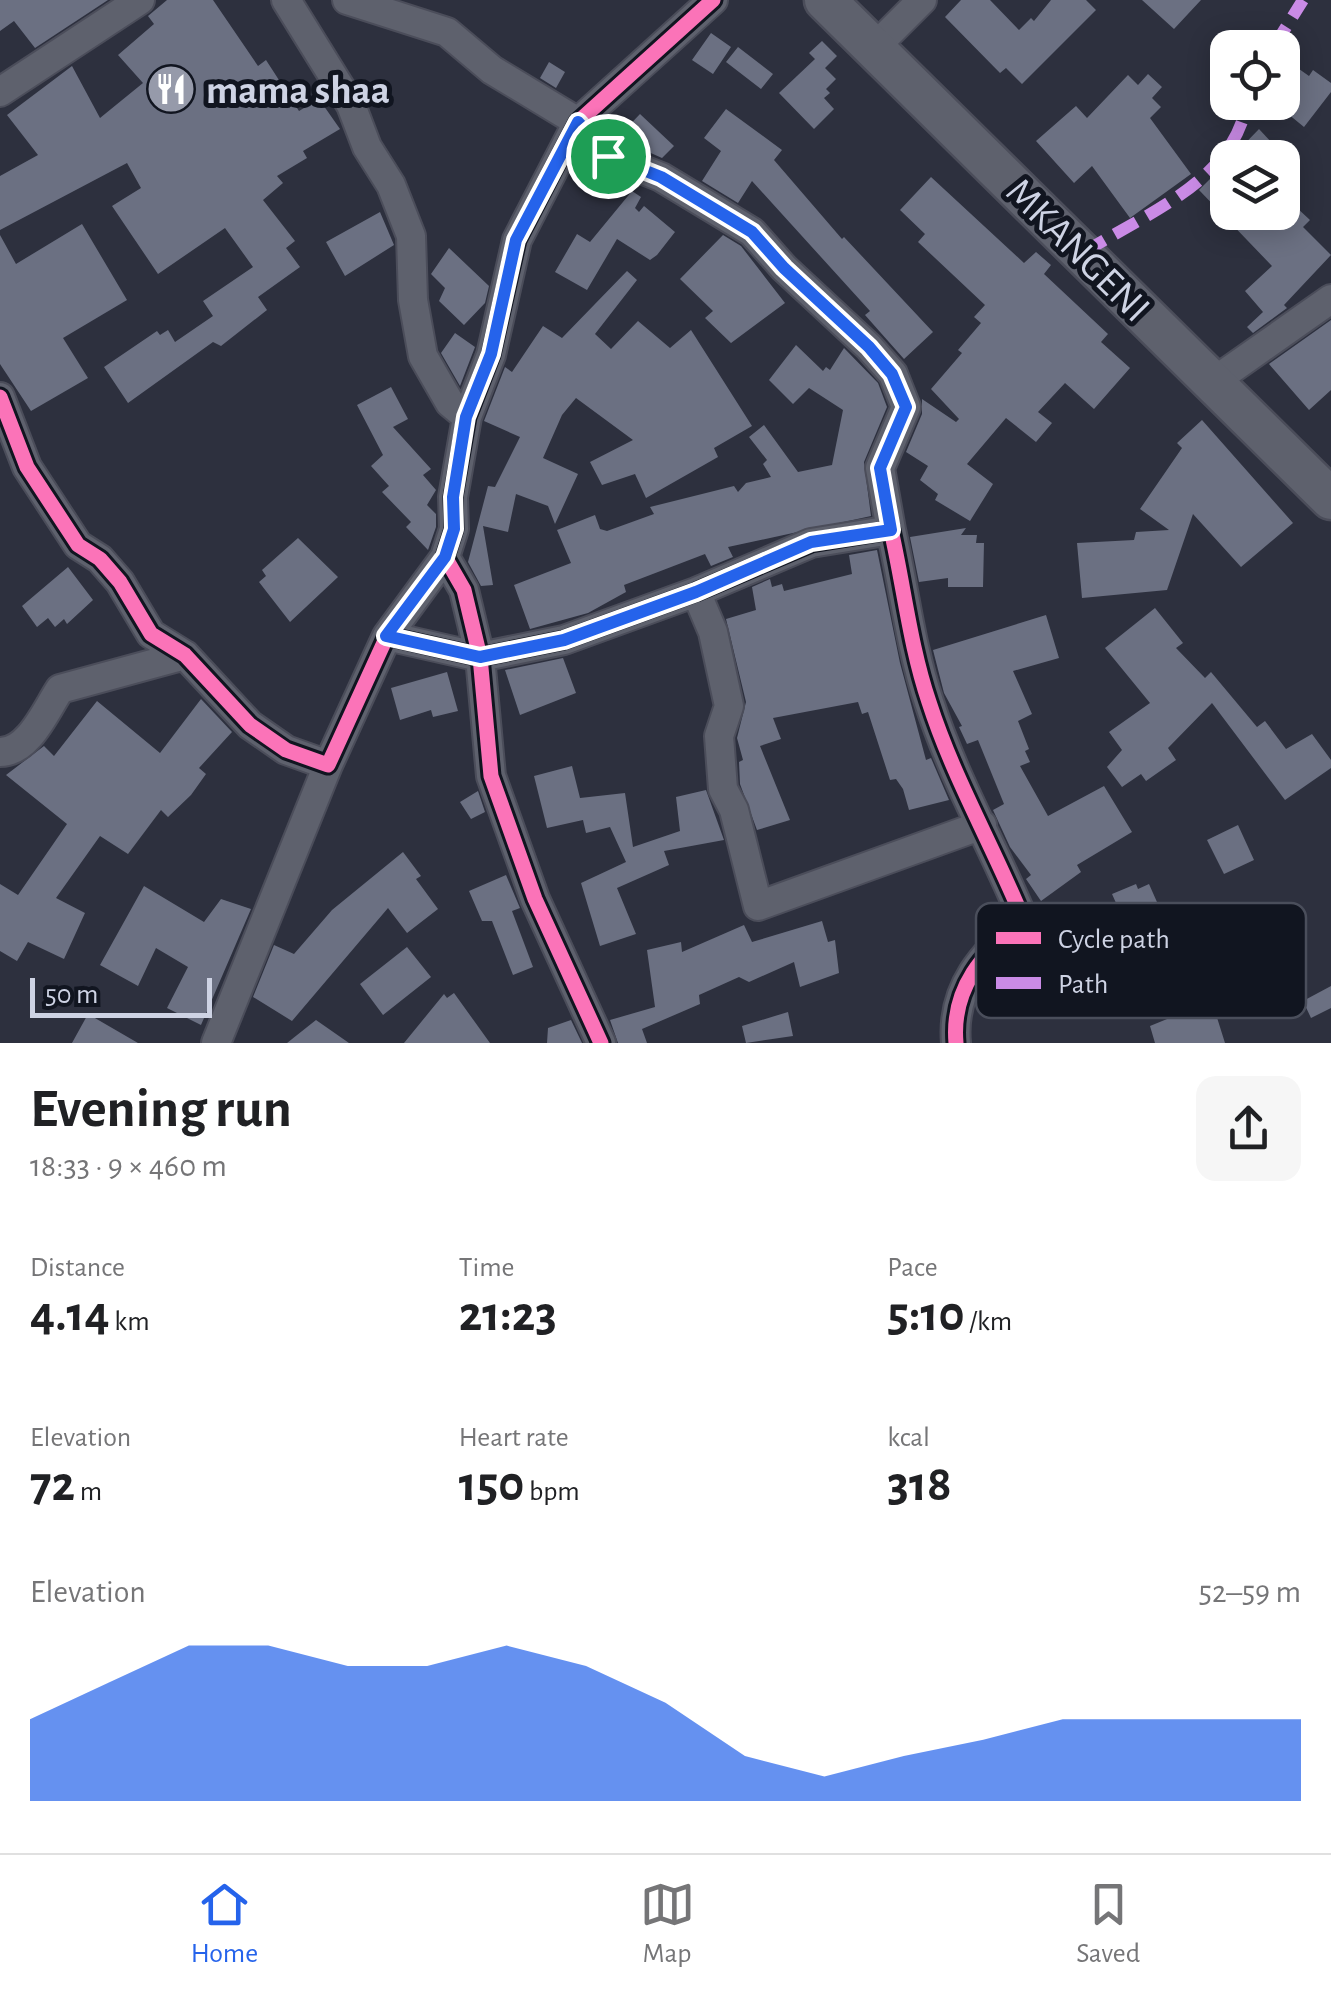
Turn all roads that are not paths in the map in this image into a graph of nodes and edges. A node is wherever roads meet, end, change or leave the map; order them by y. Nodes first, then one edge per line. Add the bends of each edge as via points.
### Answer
1 (140, 0) edge
2 (286, 0) edge
3 (347, 0) edge
4 (713, 0) edge
5 (825, 0) edge
6 (922, 0) edge
7 (874, 48) junction
8 (0, 92) edge
9 (578, 122) junction
10 (1331, 299) edge
11 (1214, 382) junction
12 (0, 397) edge
13 (466, 417) junction
14 (1331, 499) edge
15 (891, 530) junction
16 (445, 557) junction
17 (696, 592) junction
18 (386, 636) junction
19 (185, 655) junction
20 (480, 657) junction
21 (0, 752) edge
22 (328, 765) junction
23 (982, 825) junction
24 (1016, 903) edge
25 (976, 965) edge
26 (216, 1043) edge
27 (601, 1043) edge
28 (956, 1043) edge

1 - 8 street
2 - 13 street via 351,105 390,185 412,236 423,356 450,404
3 - 9 street via 447,32 492,70
4 - 9 street
5 - 7 street, MKANGENI
6 - 7 street
7 - 11 street, MKANGENI
9 - 13 street via 516,240 491,354
9 - 15 street via 608,156 661,177 752,232 892,374 906,407 880,468
10 - 11 street
11 - 14 street, MKANGENI
12 - 19 street via 26,467 78,545 120,582 151,634
13 - 16 street
15 - 17 street via 811,542
15 - 23 street via 928,699
16 - 18 street
16 - 20 street via 464,590
17 - 20 street via 564,640
17 - 23 street via 713,632 729,706 719,736 722,789 734,810 758,906
18 - 20 street
18 - 22 street
19 - 21 street via 60,689 28,738
19 - 22 street via 250,726 286,750
20 - 27 street via 491,776 535,898
22 - 26 street
23 - 24 street
25 - 28 street via 965,982

